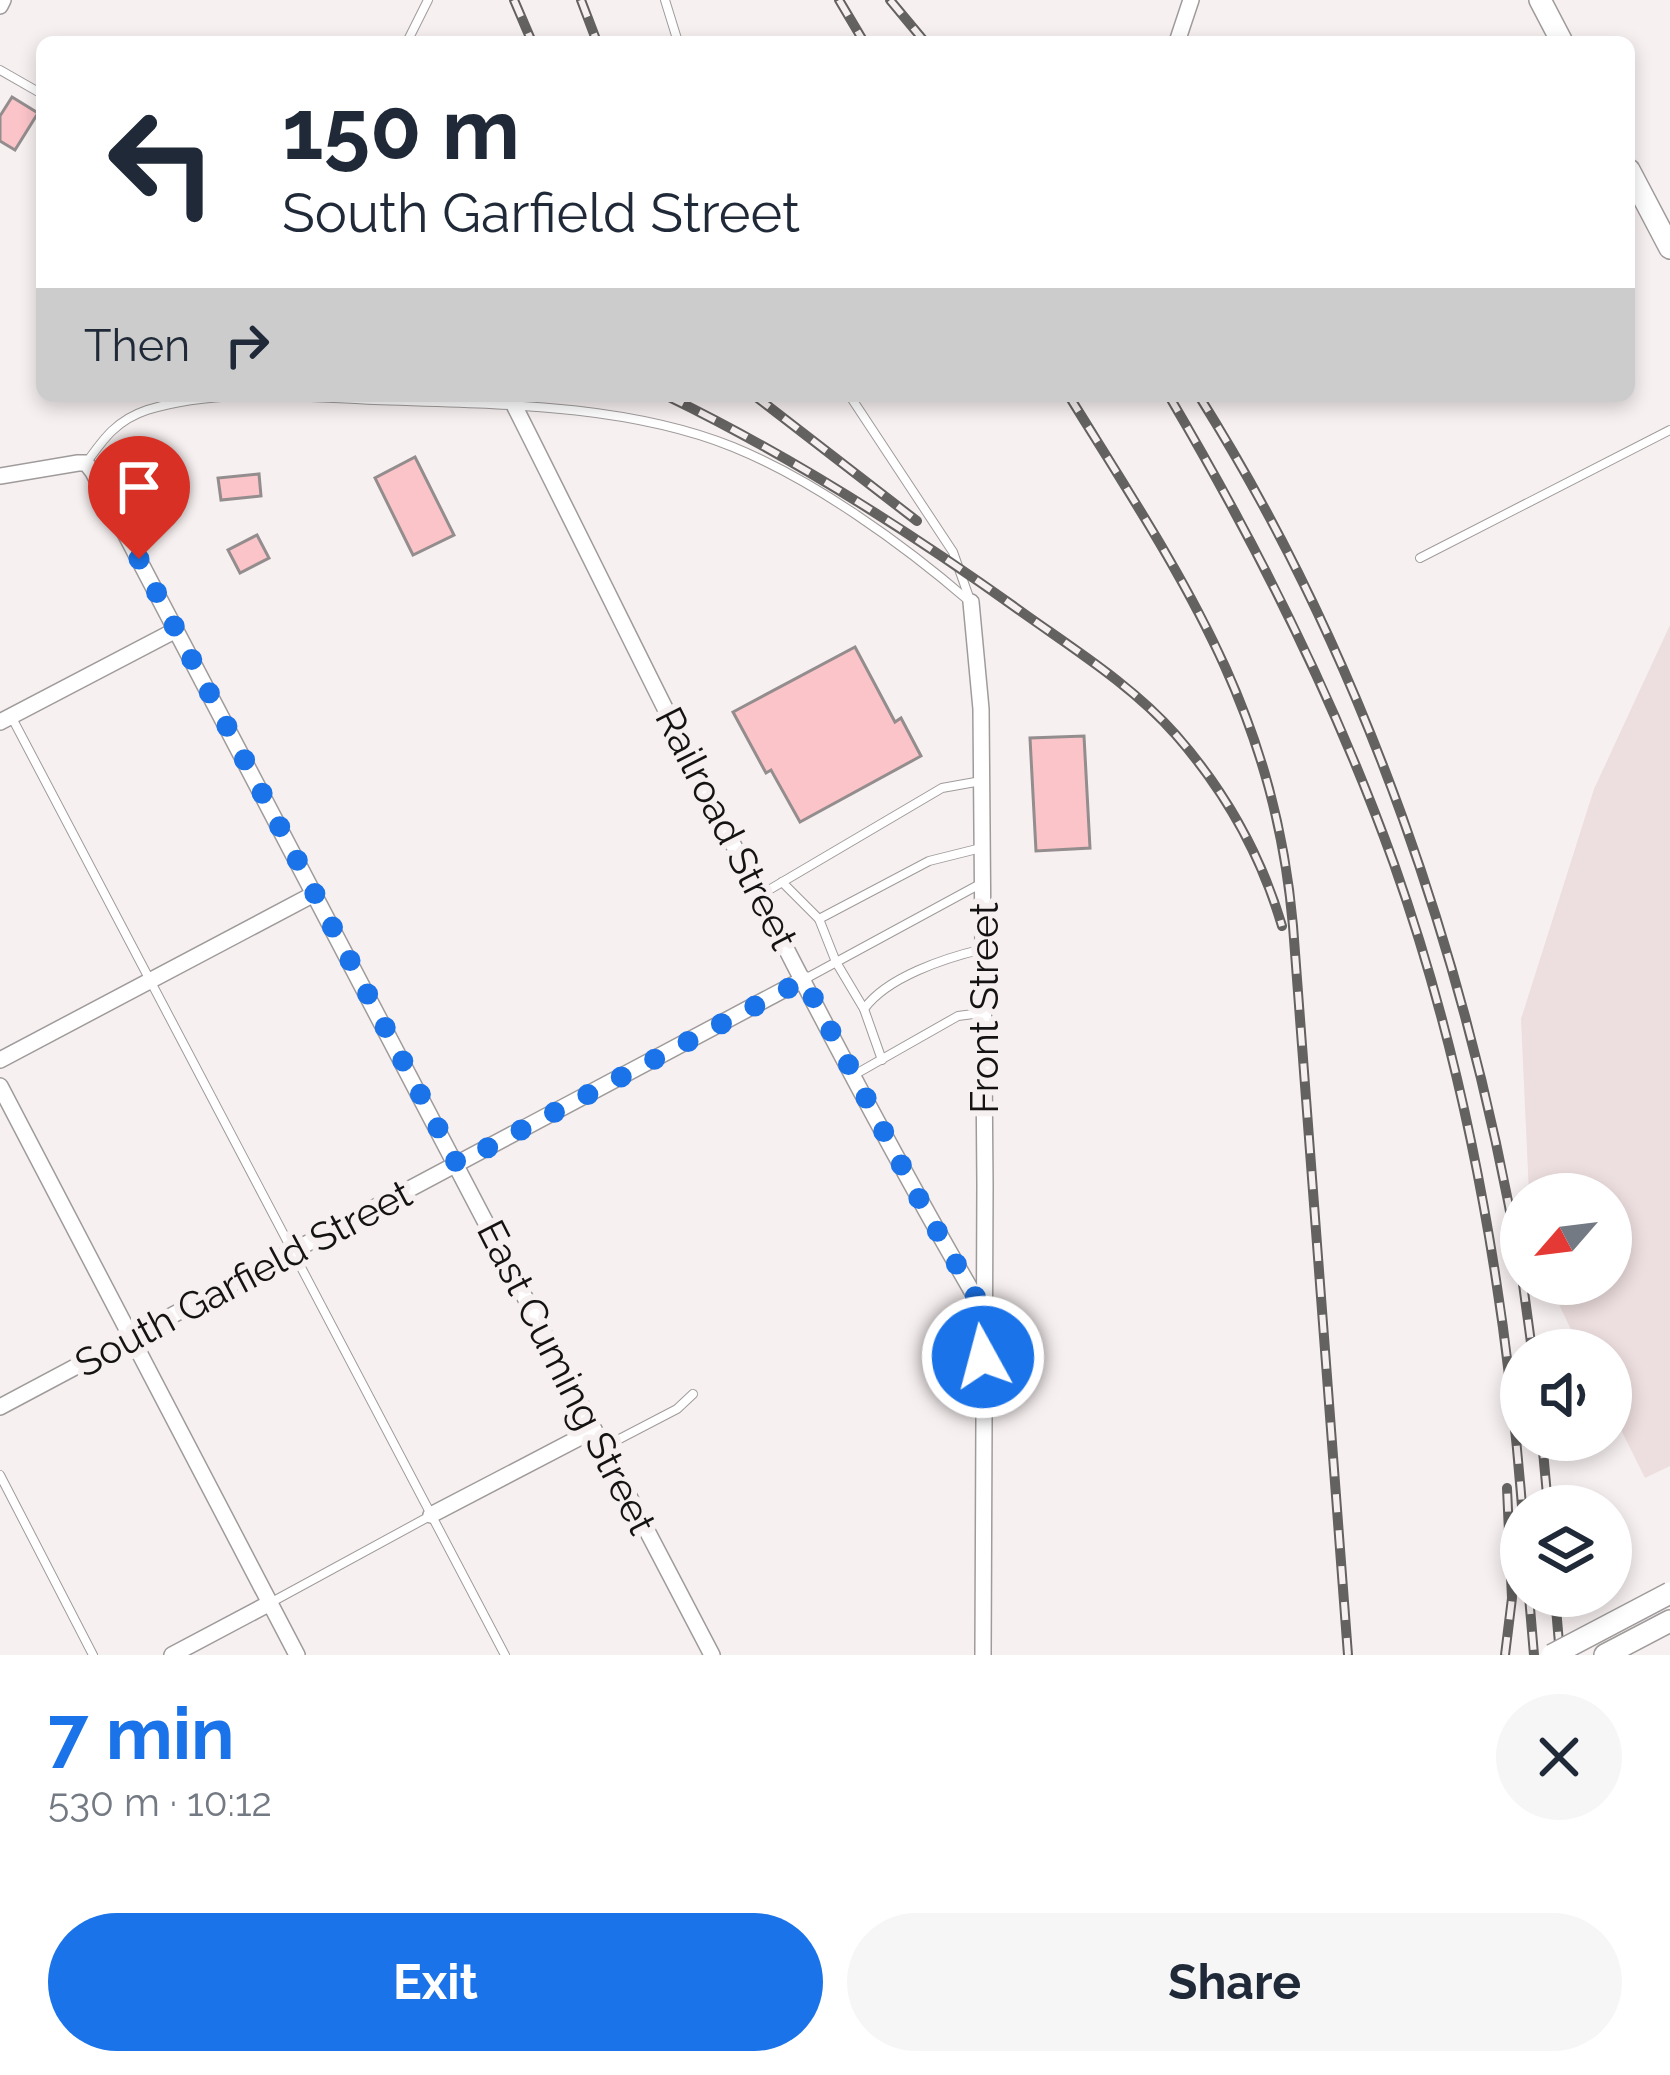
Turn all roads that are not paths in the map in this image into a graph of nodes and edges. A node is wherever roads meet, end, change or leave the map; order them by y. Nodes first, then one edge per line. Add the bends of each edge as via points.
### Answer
1 (428, 0) edge
2 (664, 0) edge
3 (1191, 0) edge
4 (1540, 0) edge
5 (409, 36) edge
6 (676, 36) edge
7 (1179, 36) edge
8 (1559, 36) edge
9 (0, 70) edge
10 (36, 91) edge
11 (1635, 178) edge
12 (1662, 214) edge
13 (1670, 248) edge
14 (184, 402) edge
15 (461, 402) edge
16 (854, 402) edge
17 (514, 405) junction
18 (1670, 430) edge
19 (86, 464) junction
20 (0, 476) edge
21 (1420, 558) dead end
22 (970, 602) junction
23 (176, 630) junction
24 (6, 719) edge
25 (982, 780) junction
26 (983, 848) junction
27 (782, 882) junction
28 (983, 883) junction
29 (314, 894) junction
30 (761, 895) junction
31 (819, 919) junction
32 (984, 949) junction
33 (836, 962) junction
34 (152, 980) junction
35 (804, 980) junction
36 (864, 1009) junction
37 (984, 1012) junction
38 (0, 1060) edge
39 (882, 1060) junction
40 (854, 1075) junction
41 (0, 1086) edge
42 (457, 1164) junction
43 (292, 1251) junction
44 (983, 1310) junction
45 (130, 1339) junction
46 (693, 1394) dead end
47 (0, 1407) edge
48 (594, 1430) junction
49 (603, 1448) junction
50 (0, 1475) edge
51 (431, 1515) junction
52 (1670, 1593) edge
53 (270, 1603) junction
54 (1670, 1621) edge
55 (93, 1655) edge
56 (172, 1655) edge
57 (297, 1655) edge
58 (505, 1655) edge
59 (712, 1655) edge
60 (983, 1655) edge
61 (1552, 1655) edge
62 (1605, 1655) edge

1 - 5 lane
2 - 6 lane
3 - 7 street
4 - 8 main road
9 - 10 lane
11 - 12 main road
12 - 13 main road
14 - 19 lane via 116,424
15 - 17 lane
16 - 22 lane, Front Street via 953,552
17 - 22 lane via 636,421 734,447 910,551
17 - 30 street, Railroad Street
18 - 21 lane
19 - 20 street
19 - 23 street, East Cuming Street
22 - 25 street, Front Street
23 - 24 street
23 - 29 street, East Cuming Street
24 - 34 lane
25 - 26 street, Front Street
25 - 27 lane via 942,788
26 - 28 street, Front Street
26 - 31 lane via 929,861
27 - 30 lane
27 - 31 lane
28 - 32 street, Front Street
28 - 33 lane
29 - 34 street
29 - 42 street, East Cuming Street
30 - 35 street, Railroad Street
31 - 33 lane
32 - 36 lane via 940,959 874,995
32 - 37 street, Front Street
33 - 35 lane
33 - 36 lane
34 - 38 street
34 - 43 lane
35 - 40 street, Railroad Street
35 - 42 street, South Garfield Street
36 - 39 lane
37 - 39 lane via 958,1016
37 - 44 street, Front Street
39 - 40 lane
40 - 44 street, Railroad Street
41 - 45 street
42 - 43 street, South Garfield Street
42 - 48 street, East Cuming Street
43 - 45 street, South Garfield Street
43 - 51 lane
44 - 60 street, Front Street
45 - 47 street, South Garfield Street
45 - 53 street
46 - 49 lane
48 - 49 street, East Cuming Street
48 - 51 street
49 - 59 street, East Cuming Street
50 - 55 lane
51 - 53 lane
51 - 58 lane
52 - 61 main road, bridge
53 - 56 street
53 - 57 street
54 - 62 main road

